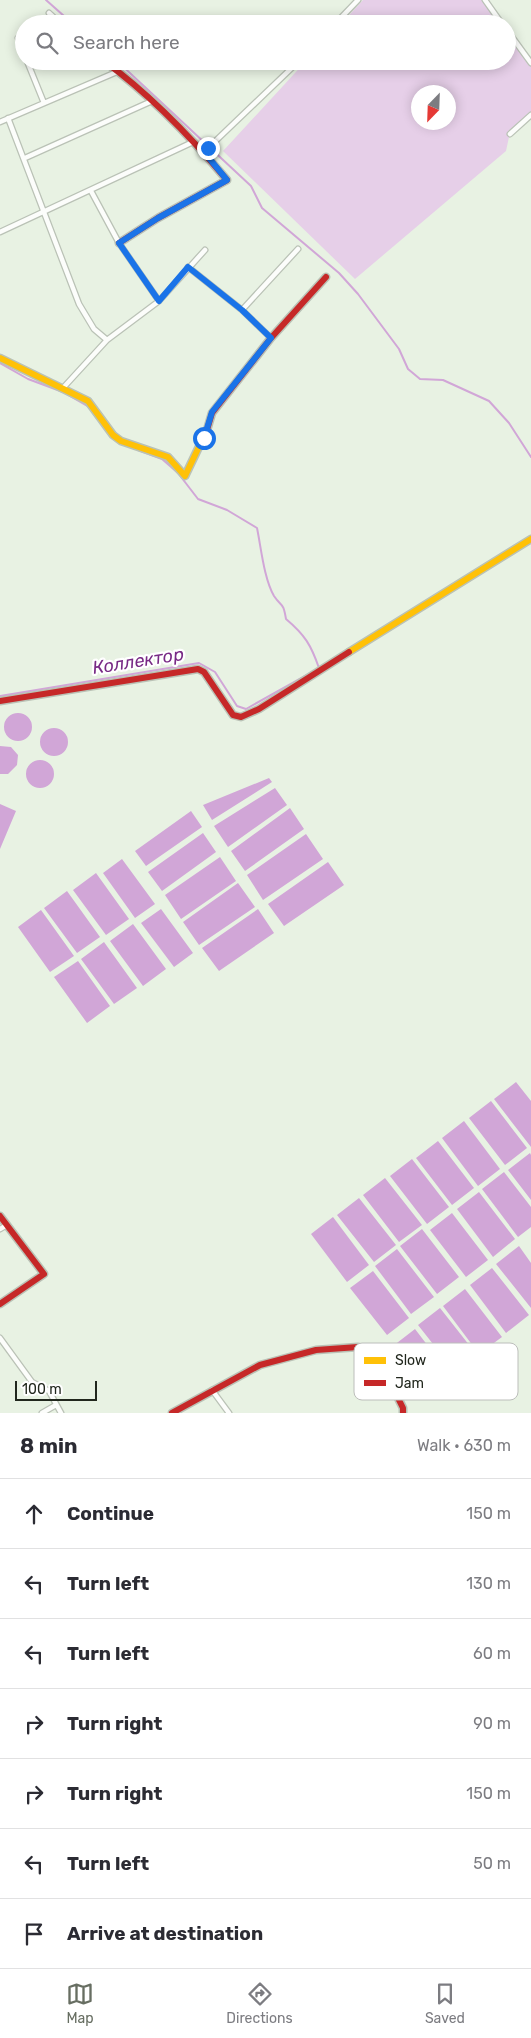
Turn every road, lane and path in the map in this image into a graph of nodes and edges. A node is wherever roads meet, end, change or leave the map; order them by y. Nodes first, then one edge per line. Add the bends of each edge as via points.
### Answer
1 (358, 0) edge
2 (485, 0) edge
3 (344, 15) edge
4 (496, 15) edge
5 (516, 42) edge
6 (531, 63) edge
7 (31, 70) edge
8 (290, 70) edge
9 (119, 71) joint
10 (152, 101) junction
11 (44, 103) junction
12 (531, 115) edge
13 (8, 118) junction
14 (0, 122) edge
15 (510, 134) dead end
16 (193, 142) junction
17 (208, 148) junction
18 (25, 158) junction
19 (91, 191) junction
20 (45, 213) junction
21 (0, 232) edge
22 (119, 243) junction
23 (298, 249) dead end
24 (206, 250) dead end
25 (188, 267) junction
26 (326, 277) dead end
27 (159, 301) junction
28 (242, 310) junction
29 (271, 338) junction
30 (107, 340) junction
31 (0, 358) edge
32 (63, 388) junction
33 (531, 539) edge
34 (0, 701) edge
35 (0, 1216) edge
36 (7, 1224) junction
37 (0, 1228) edge
38 (0, 1304) edge
39 (0, 1338) edge
40 (354, 1347) edge
41 (212, 1390) junction
42 (399, 1400) edge
43 (56, 1405) junction
44 (42, 1413) edge
45 (61, 1413) edge
46 (172, 1413) edge
47 (229, 1413) edge
48 (403, 1413) edge

1 - 3 street
2 - 4 street
5 - 6 street
7 - 11 street
8 - 17 street
9 - 10 street
9 - 11 street
10 - 16 street
10 - 18 street
11 - 13 street
12 - 15 street
13 - 14 street
13 - 18 street
16 - 17 street
16 - 19 street
17 - 22 street via 227,180
18 - 20 street
19 - 20 street
19 - 22 street
20 - 21 street
20 - 30 street via 79,304 94,329
22 - 27 street
23 - 28 street
24 - 25 street
25 - 27 street
25 - 28 street
26 - 29 street
27 - 30 street
28 - 29 street
29 - 32 street via 212,412 204,438 185,476 168,457 121,441 88,401
30 - 32 street
31 - 32 street
33 - 34 street via 259,709 241,717 233,715 204,672 198,669
35 - 36 street
36 - 37 street
36 - 38 street via 44,1274
39 - 43 street via 32,1382 49,1390
40 - 41 street via 316,1350 260,1365
41 - 46 street
41 - 47 street
42 - 48 street
43 - 44 street
43 - 45 street

